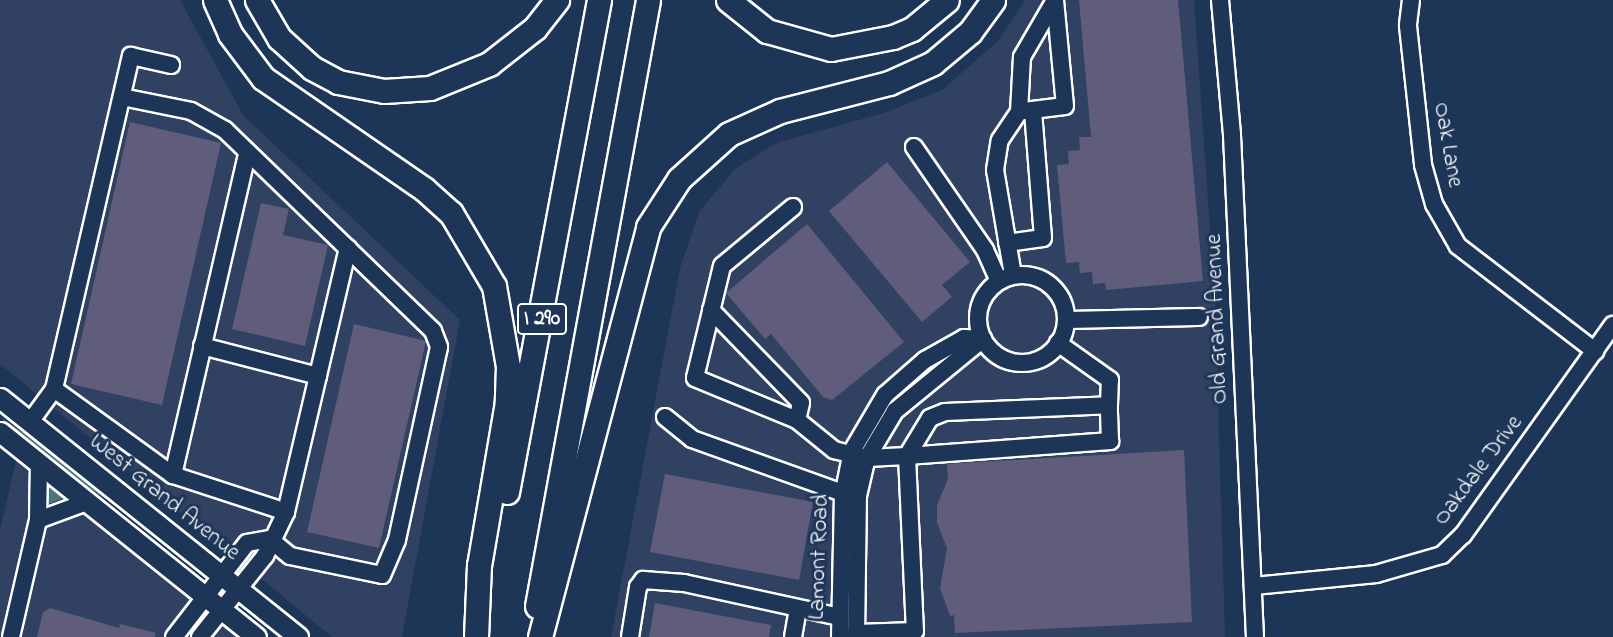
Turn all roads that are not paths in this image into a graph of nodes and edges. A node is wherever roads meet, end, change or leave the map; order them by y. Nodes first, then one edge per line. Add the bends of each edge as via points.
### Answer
1 (215, 0) edge
2 (257, 0) edge
3 (557, 0) edge
4 (599, 0) edge
5 (648, 0) edge
6 (728, 0) edge
7 (947, 0) edge
8 (993, 0) edge
9 (1055, 0) edge
10 (1220, 0) edge
11 (1411, 0) edge
12 (171, 65) dead end
13 (122, 97) junction
14 (1026, 111) junction
15 (914, 146) dead end
16 (247, 155) junction
17 (793, 206) dead end
18 (1007, 243) junction
19 (348, 248) junction
20 (1006, 278) junction
21 (711, 310) junction
22 (1199, 317) dead end
23 (1066, 320) junction
24 (1613, 325) edge
25 (983, 339) junction
26 (1058, 344) junction
27 (202, 346) junction
28 (1595, 351) junction
29 (925, 360) junction
30 (937, 374) junction
31 (318, 376) junction
32 (54, 389) junction
33 (0, 398) edge
34 (1109, 405) junction
35 (665, 416) dead end
36 (797, 420) junction
37 (30, 422) junction
38 (0, 432) edge
39 (860, 455) junction
40 (907, 456) junction
41 (39, 462) junction
42 (173, 475) junction
43 (850, 496) junction
44 (87, 502) junction
45 (286, 512) junction
46 (38, 520) junction
47 (270, 540) junction
48 (221, 575) junction
49 (1254, 586) junction
50 (239, 590) junction
51 (205, 596) junction
52 (798, 609) junction
53 (223, 611) junction
54 (840, 617) junction
55 (856, 635) edge
56 (11, 637) edge
57 (174, 637) edge
58 (200, 637) edge
59 (256, 637) edge
60 (298, 637) edge
61 (477, 637) edge
62 (532, 637) edge
63 (540, 637) edge
64 (631, 637) edge
65 (793, 637) edge
66 (840, 637) edge
67 (1255, 637) edge

1 - 61 highway via 230,34 263,78 424,189 451,213 494,286 508,366 507,402 480,565
2 - 3 highway via 279,38 312,68 338,82 384,91 430,88 489,64 534,28
4 - 61 highway, I 290 via 548,287
5 - 62 highway, I 290
6 - 7 highway via 767,31 831,48 912,29
8 - 63 highway via 970,32 933,63 888,83 780,111 729,134 679,179 648,227
9 - 14 street via 1022,57
9 - 14 street via 1065,106
10 - 49 street, Old Grand Avenue via 1232,135
11 - 28 street, Oak Lane via 1408,26 1423,165 1434,204 1458,246
12 - 13 street via 131,56
13 - 16 street via 191,111 225,130
13 - 32 street
14 - 18 street via 1000,140 995,170
14 - 18 street via 1042,239
15 - 20 street
16 - 19 street
16 - 27 street
17 - 21 street via 722,266
18 - 20 street
19 - 31 street
19 - 47 street via 433,331 439,346 397,540 382,575 290,556
20 - 23 street via 1026,275 1050,285 1065,307
20 - 25 street via 982,301 978,313
21 - 36 street via 801,403
21 - 36 street via 695,378
22 - 23 street
23 - 26 street
24 - 28 street, Oakdale Drive
25 - 26 street via 1004,359 1019,363 1034,361
25 - 29 street, Lamont Road via 964,338
25 - 30 street, Lamont Road
26 - 34 street via 1110,380
27 - 31 street
27 - 42 street
28 - 49 street, Oakdale Drive via 1463,535 1442,555 1376,574
29 - 30 street
29 - 39 street, Lamont Road via 885,395
30 - 39 street, Lamont Road via 895,411
31 - 45 street
32 - 37 street
32 - 42 street
33 - 37 main road, West Grand Avenue
34 - 40 street via 945,412 930,418
34 - 40 street via 1110,441
35 - 43 street via 692,439
36 - 39 street via 834,450
37 - 48 main road, West Grand Avenue
38 - 41 main road
39 - 40 street
39 - 43 street, Lamont Road
40 - 55 street via 915,631
41 - 44 main road
41 - 46 street
42 - 45 street
43 - 54 street, Lamont Road
43 - 55 street, Lamont Road
44 - 46 street
44 - 51 main road
45 - 47 street
46 - 56 street
47 - 48 street via 247,543
47 - 50 street via 265,556
48 - 50 main road, West Grand Avenue
48 - 51 street
49 - 67 street, Old Grand Avenue
50 - 53 street
50 - 60 main road, West Grand Avenue
51 - 53 main road
51 - 57 street
52 - 54 street
52 - 64 street via 684,583 643,580
52 - 65 street
53 - 58 street
53 - 59 main road
54 - 66 street, Lamont Road

